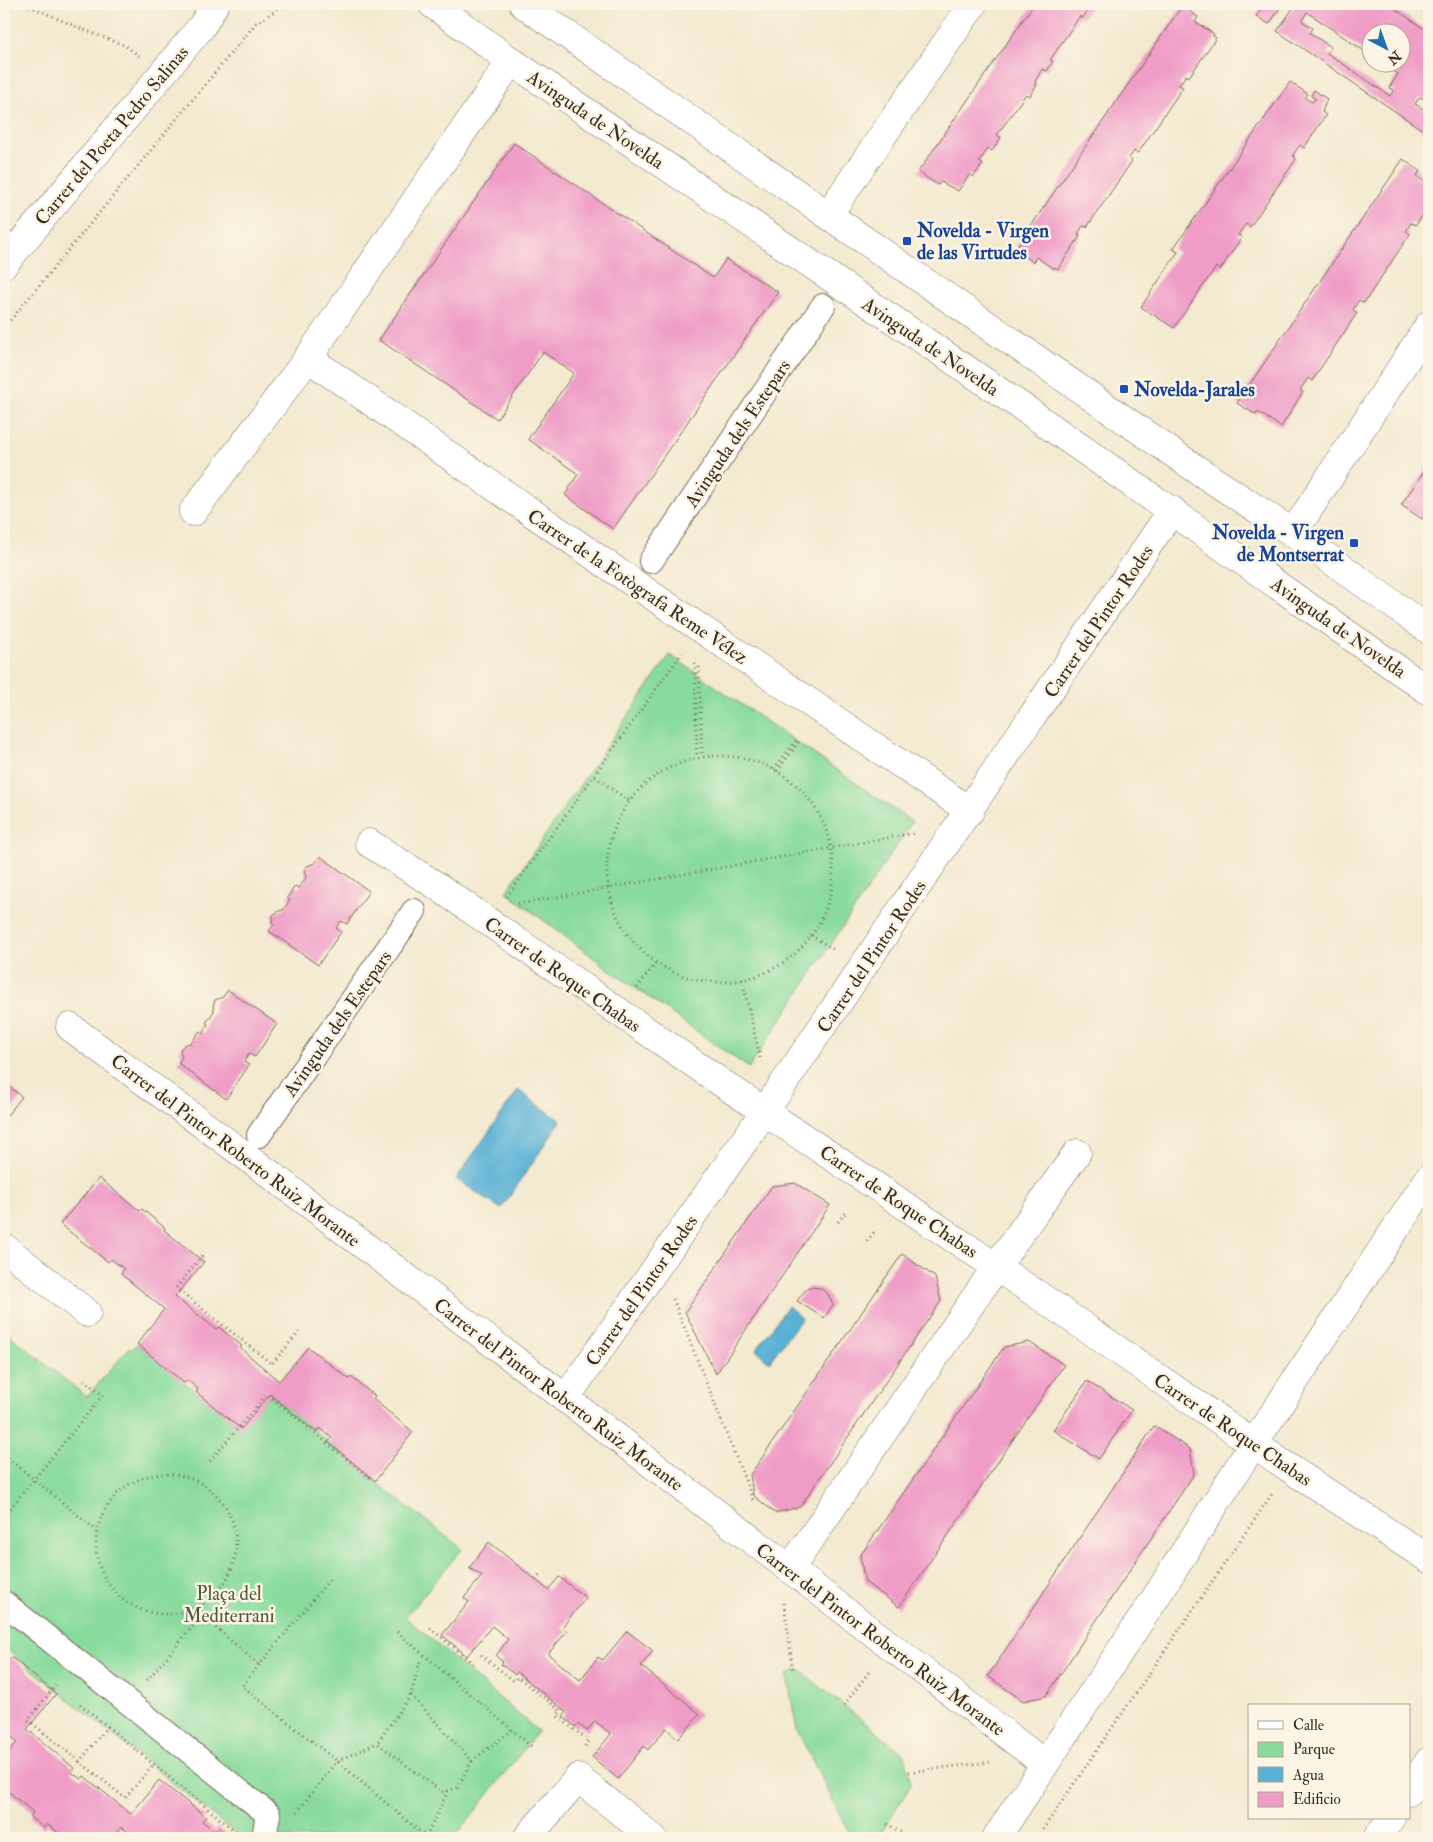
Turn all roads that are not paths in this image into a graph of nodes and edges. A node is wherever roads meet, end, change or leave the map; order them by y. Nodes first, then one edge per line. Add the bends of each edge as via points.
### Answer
1 (215, 4) edge
2 (432, 4) edge
3 (524, 4) edge
4 (974, 4) edge
5 (511, 61) junction
6 (828, 215) junction
7 (4, 264) edge
8 (823, 306) dead end
9 (1429, 325) edge
10 (308, 358) junction
11 (1172, 510) junction
12 (193, 512) dead end
13 (1293, 533) junction
14 (651, 561) dead end
15 (1429, 630) edge
16 (1429, 691) edge
17 (970, 811) junction
18 (368, 843) dead end
19 (414, 911) dead end
20 (70, 1027) dead end
21 (766, 1111) junction
22 (259, 1135) dead end
23 (1077, 1153) dead end
24 (1429, 1178) edge
25 (4, 1247) edge
26 (996, 1267) junction
27 (87, 1313) dead end
28 (565, 1399) junction
29 (1254, 1443) junction
30 (1429, 1559) edge
31 (790, 1568) junction
32 (4, 1603) edge
33 (1429, 1761) edge
34 (1045, 1764) junction
35 (1410, 1790) edge
36 (1390, 1820) edge
37 (264, 1838) edge
38 (527, 1838) edge
39 (653, 1838) edge
40 (996, 1838) edge
41 (1377, 1838) edge

1 - 7 street, Carrer del Poeta Pedro Salinas via 202,26
2 - 5 street, Avinguda de Novelda
3 - 6 street
4 - 6 street
5 - 10 street
5 - 11 street, Avinguda de Novelda
6 - 13 street
8 - 14 street, Avinguda dels Estepars
9 - 13 street
10 - 12 street
10 - 17 street, Carrer de la Fotògrafa Reme Vélez
11 - 16 street, Avinguda de Novelda
11 - 17 street, Carrer del Pintor Rodes
13 - 15 street
17 - 21 street, Carrer del Pintor Rodes
18 - 21 street, Carrer de Roque Chabas via 434,884
19 - 22 street, Avinguda dels Estepars
20 - 28 street, Carrer del Pintor Roberto Ruiz Morante via 258,1165
21 - 26 street, Carrer de Roque Chabas
21 - 28 street, Carrer del Pintor Rodes
23 - 26 street
24 - 29 street
25 - 27 street
26 - 29 street, Carrer de Roque Chabas
26 - 31 street
28 - 31 street, Carrer del Pintor Roberto Ruiz Morante
29 - 30 street, Carrer de Roque Chabas
29 - 34 street
31 - 34 street, Carrer del Pintor Roberto Ruiz Morante
32 - 37 street via 268,1814
33 - 35 street
34 - 40 street
36 - 41 street
38 - 39 street via 578,1778

